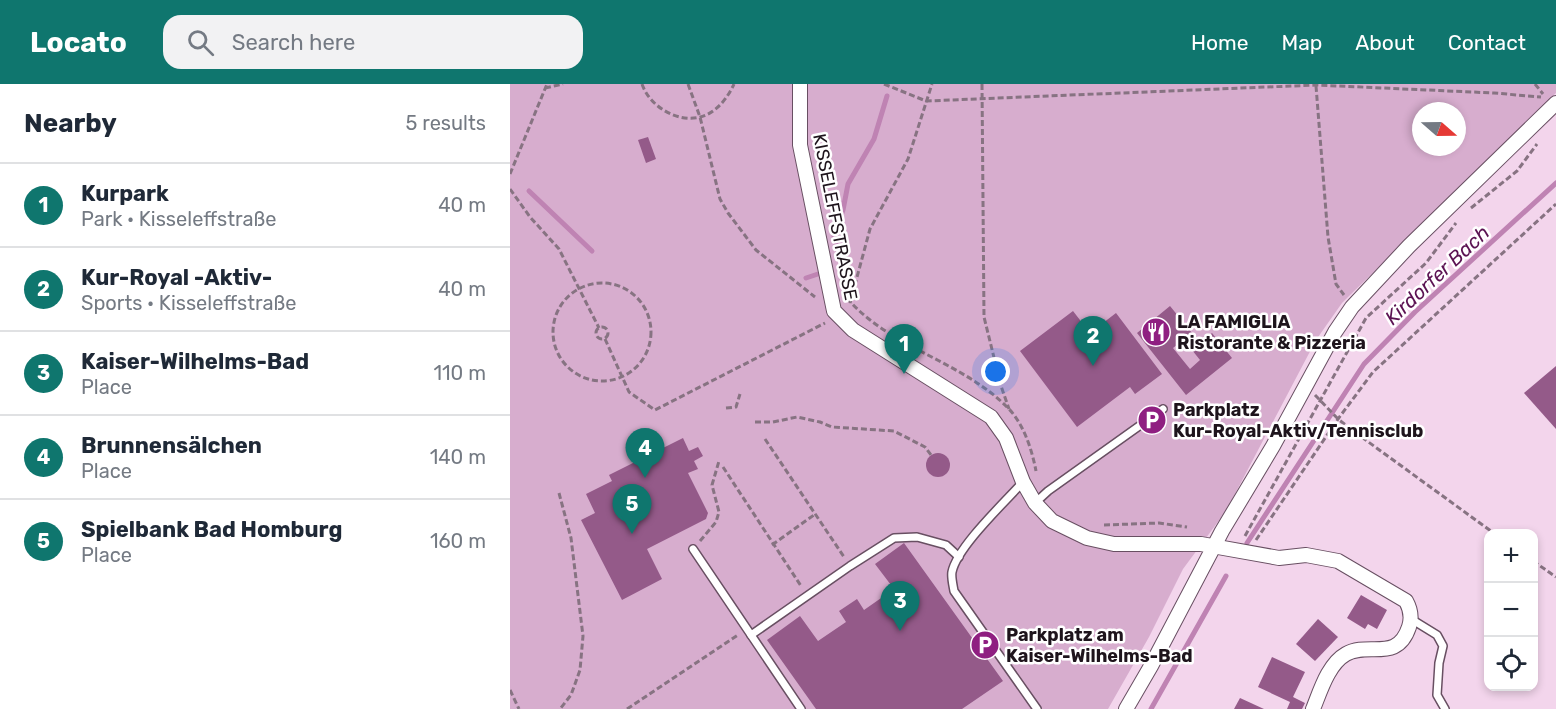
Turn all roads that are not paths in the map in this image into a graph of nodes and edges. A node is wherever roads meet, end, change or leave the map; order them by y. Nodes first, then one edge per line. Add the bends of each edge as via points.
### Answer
1 (800, 84) edge
2 (1551, 100) edge
3 (1163, 409) dead end
4 (1023, 482) junction
5 (1039, 500) junction
6 (1214, 546) junction
7 (693, 549) road end
8 (959, 557) junction
9 (1411, 618) junction
10 (751, 635) junction
11 (801, 709) edge
12 (1038, 709) edge
13 (1126, 709) edge
14 (1312, 709) edge
15 (1445, 709) edge

1 - 4 street, KISSELEFFSTRASSE via 800,145 831,316 991,417 1006,438
2 - 6 street via 1352,307
3 - 5 lane
4 - 5 street, KISSELEFFSTRASSE
4 - 8 lane
5 - 6 street, KISSELEFFSTRASSE via 1052,521 1087,538 1114,544
6 - 9 street, KISSELEFFSTRASSE via 1279,558 1315,556 1338,561 1404,599
6 - 13 street
7 - 10 lane
8 - 10 lane via 946,545 917,537 894,538
8 - 12 lane via 952,572 954,591
9 - 14 street via 1399,644 1390,649 1345,654 1326,677
9 - 15 lane via 1437,635 1443,646 1437,695
10 - 11 lane

